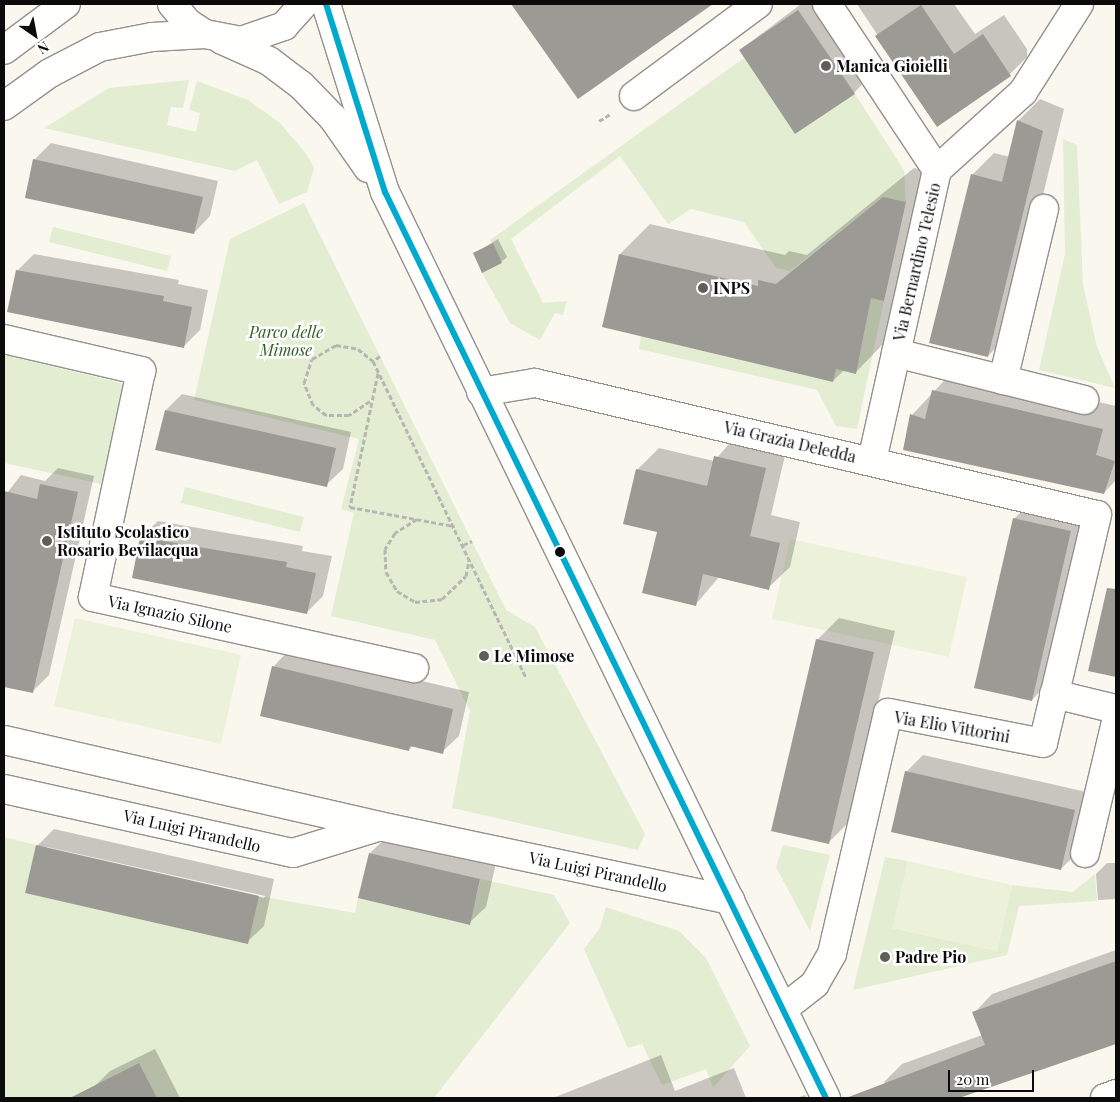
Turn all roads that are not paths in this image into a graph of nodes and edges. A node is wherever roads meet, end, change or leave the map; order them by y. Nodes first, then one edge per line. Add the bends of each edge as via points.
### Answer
1 (66, 4) edge
2 (172, 4) edge
3 (304, 4) edge
4 (326, 4) edge
5 (758, 4) edge
6 (827, 4) edge
7 (1079, 4) edge
8 (214, 37) junction
9 (4, 50) edge
10 (634, 96) dead end
11 (4, 106) edge
12 (937, 170) junction
13 (384, 192) junction
14 (1044, 209) dead end
15 (4, 339) edge
16 (896, 353) junction
17 (1003, 380) junction
18 (481, 392) junction
19 (1084, 400) dead end
20 (872, 460) junction
21 (1097, 515) joint
22 (414, 668) dead end
23 (1054, 694) junction
24 (1116, 709) edge
25 (1116, 722) edge
26 (4, 740) edge
27 (4, 789) edge
28 (379, 826) junction
29 (1085, 853) dead end
30 (730, 900) junction
31 (783, 1009) junction
32 (1116, 1094) edge
33 (826, 1098) edge
34 (1105, 1098) edge

1 - 9 street
2 - 8 street via 188,23
3 - 8 street via 284,26 269,35 241,42
4 - 13 street
5 - 10 street
6 - 12 street, Via Bernardino Telesio
7 - 12 street via 1023,92
8 - 11 street via 152,37 100,47 50,73
8 - 13 street via 269,61 301,84 333,118
12 - 16 street, Via Bernardino Telesio
13 - 18 street
14 - 17 street
15 - 22 street, Via Ignazio Silone via 140,371 93,597
16 - 17 street
16 - 20 street, Via Bernardino Telesio
17 - 19 street
18 - 20 street, Via Grazia Deledda via 535,383
18 - 30 street
20 - 21 street, Via Grazia Deledda
21 - 23 street, Via Elio Vittorini
23 - 24 street
23 - 31 street, Via Elio Vittorini via 1043,743 888,714 832,954 815,984
25 - 29 street
26 - 28 street, Via Luigi Pirandello
27 - 28 street, Via Luigi Pirandello via 293,853
28 - 30 street, Via Luigi Pirandello
30 - 31 street
31 - 33 street
32 - 34 street

